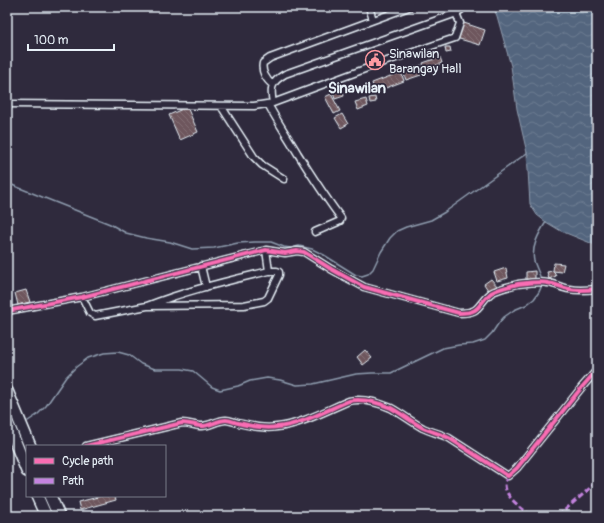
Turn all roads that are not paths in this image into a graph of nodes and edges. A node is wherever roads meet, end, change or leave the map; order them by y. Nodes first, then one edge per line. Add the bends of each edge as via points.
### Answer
1 (369, 7) edge
2 (409, 7) edge
3 (451, 7) edge
4 (463, 7) edge
5 (455, 13) junction
6 (373, 20) junction
7 (272, 85) junction
8 (270, 103) junction
9 (7, 104) edge
10 (221, 106) junction
11 (284, 179) dead end
12 (315, 232) dead end
13 (266, 250) junction
14 (201, 266) junction
15 (269, 271) junction
16 (206, 287) junction
17 (597, 289) edge
18 (82, 297) junction
19 (148, 306) junction
20 (7, 312) edge
21 (597, 370) edge
22 (7, 390) edge
23 (7, 422) edge
24 (30, 445) edge
25 (90, 445) edge
26 (26, 470) edge
27 (37, 497) edge
28 (50, 497) edge
29 (46, 516) edge
30 (58, 516) edge

1 - 6 street
2 - 6 street
3 - 5 street
4 - 5 street
5 - 7 street via 285,74
5 - 8 street via 460,22 455,38
6 - 7 street via 265,61 262,69
7 - 8 street
8 - 10 street via 254,106
8 - 12 street via 281,127 340,218 340,221
9 - 10 street
10 - 11 street via 254,157
13 - 14 street
13 - 15 street
13 - 17 street via 304,252 364,287 459,313 473,312 494,292 516,285 538,282 570,290
14 - 16 street
14 - 18 street
15 - 16 street
15 - 19 street via 277,271 279,275 264,301 244,305
16 - 19 street
18 - 19 street via 92,316
18 - 20 street
21 - 25 street via 508,476 449,438 424,428 392,409 369,401 354,400 282,426 255,426 227,420 200,426 182,423
22 - 24 highway
23 - 26 highway
27 - 29 highway
28 - 30 highway

